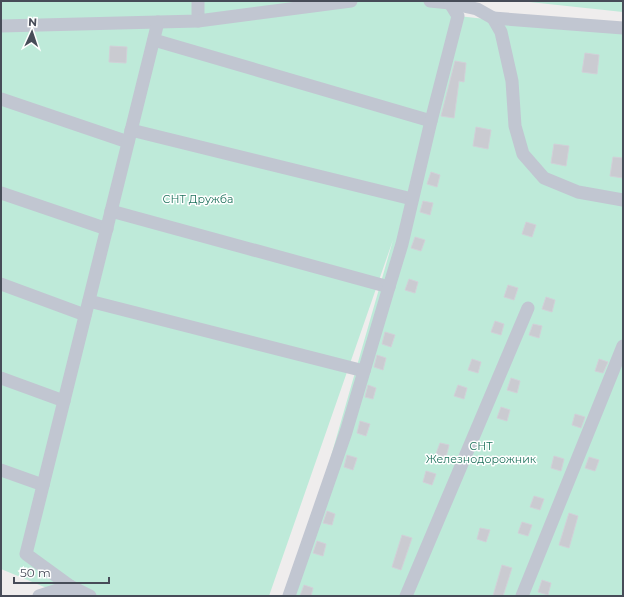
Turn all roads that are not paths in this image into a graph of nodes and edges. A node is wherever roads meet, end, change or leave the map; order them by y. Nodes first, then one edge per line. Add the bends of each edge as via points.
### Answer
1 (198, 1) edge
2 (351, 1) edge
3 (430, 1) edge
4 (450, 3) junction
5 (494, 18) junction
6 (198, 21) junction
7 (158, 22) junction
8 (1, 26) edge
9 (623, 28) edge
10 (154, 40) junction
11 (1, 99) edge
12 (431, 121) junction
13 (130, 136) junction
14 (1, 193) edge
15 (412, 199) junction
16 (623, 200) edge
17 (111, 211) junction
18 (106, 229) junction
19 (1, 284) edge
20 (389, 287) junction
21 (89, 300) junction
22 (528, 308) dead end
23 (85, 315) junction
24 (623, 346) edge
25 (364, 371) junction
26 (1, 378) edge
27 (64, 401) junction
28 (1, 470) edge
29 (43, 485) junction
30 (71, 591) edge
31 (39, 596) edge
32 (90, 596) edge
33 (290, 596) edge
34 (406, 596) edge
35 (522, 596) edge

1 - 6 street
2 - 6 street
3 - 4 street
4 - 5 street via 477,9
4 - 12 street via 458,16
5 - 9 street
5 - 16 street via 503,39 512,81 515,126 523,154 544,178 578,192
6 - 7 street
7 - 8 street
7 - 10 street
10 - 12 street
10 - 13 street
11 - 13 street
12 - 15 street
13 - 15 street
13 - 17 street
14 - 18 street
15 - 20 street
17 - 18 street
17 - 20 street
18 - 21 street
19 - 23 street
20 - 25 street
21 - 23 street
21 - 25 street
22 - 34 street
23 - 27 street
24 - 35 street
25 - 33 street
26 - 27 street
27 - 29 street
28 - 29 street
29 - 30 street via 26,554
30 - 31 street
30 - 32 street

